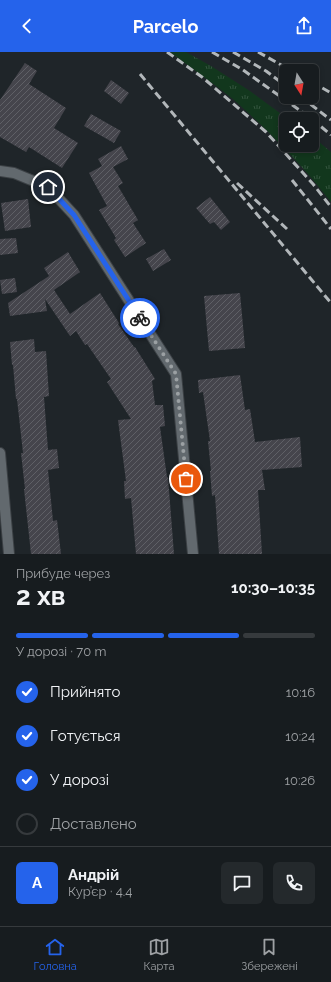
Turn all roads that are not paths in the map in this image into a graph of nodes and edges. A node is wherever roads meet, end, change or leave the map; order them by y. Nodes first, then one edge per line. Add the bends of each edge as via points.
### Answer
1 (0, 171) edge
2 (0, 453) edge
3 (4, 543) edge
4 (9, 554) edge
5 (193, 554) edge

1 - 5 street via 14,173 48,187 74,215 176,374
2 - 3 street
3 - 4 street

